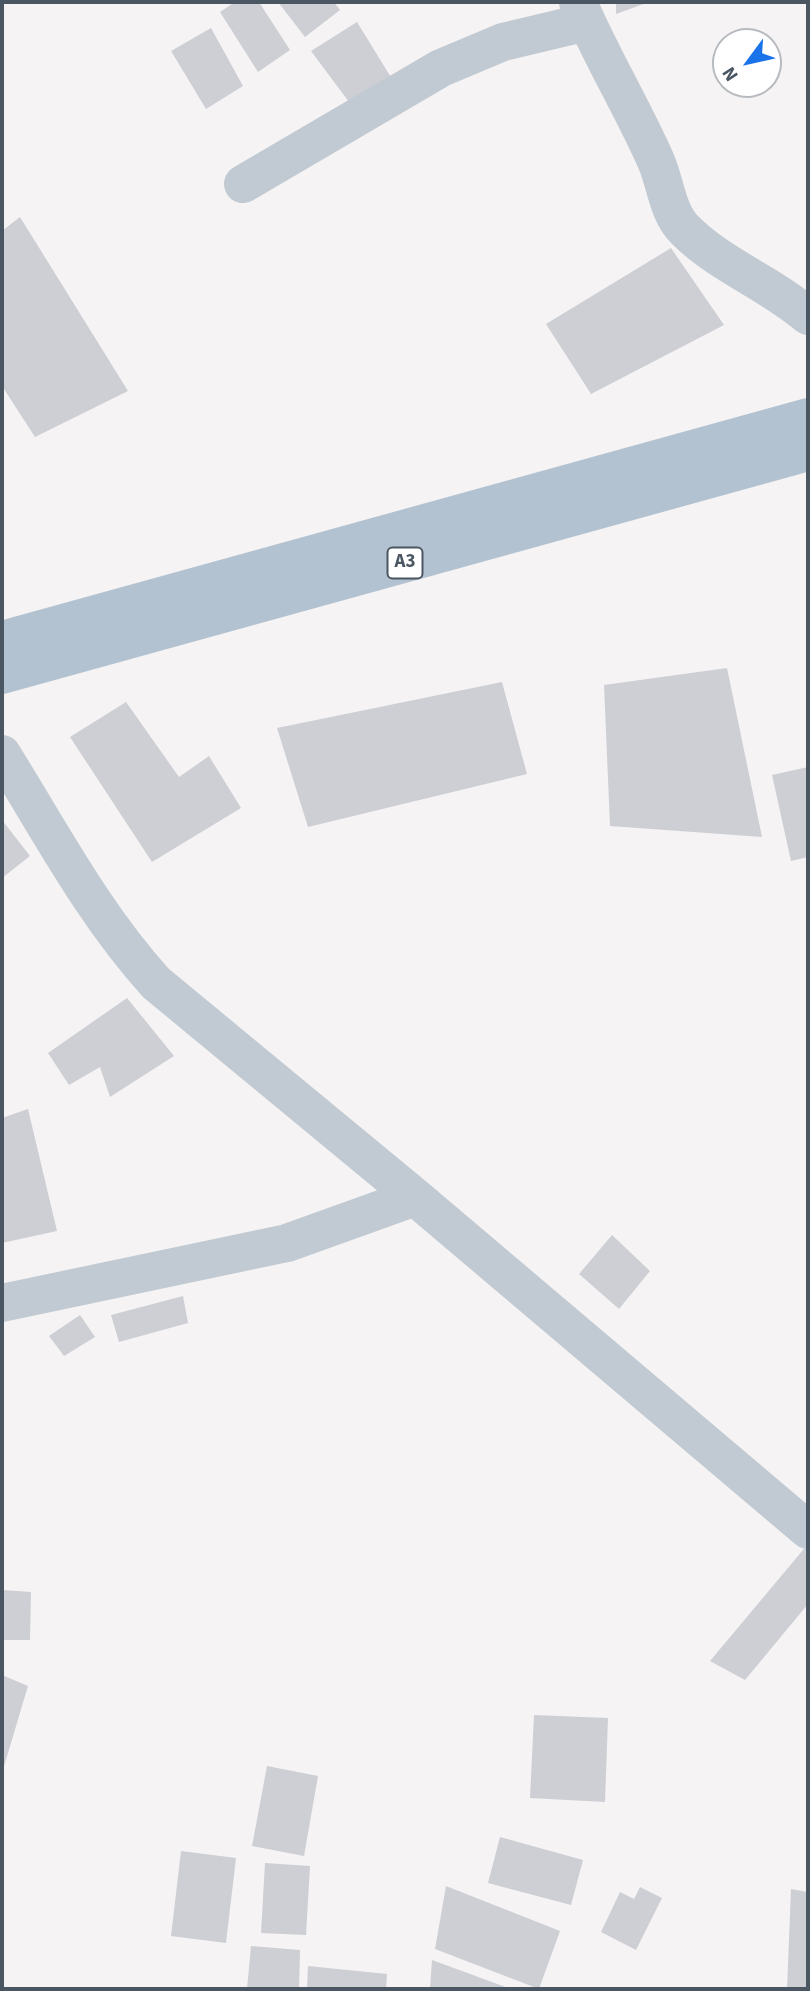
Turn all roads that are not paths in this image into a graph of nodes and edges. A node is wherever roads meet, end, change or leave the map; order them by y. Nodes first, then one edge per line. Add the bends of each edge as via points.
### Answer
1 (582, 12) edge
2 (243, 184) dead end
3 (808, 316) edge
4 (808, 417) edge
5 (808, 452) edge
6 (2, 640) edge
7 (2, 675) edge
8 (2, 754) edge
9 (415, 1197) junction
10 (2, 1303) edge
11 (808, 1530) edge

1 - 2 street via 441,68
1 - 3 street via 657,163 673,214 684,229 717,258
4 - 6 main road, A3
5 - 7 main road, A3
8 - 9 street via 97,907 129,954 156,983
9 - 10 street via 287,1243
9 - 11 street

